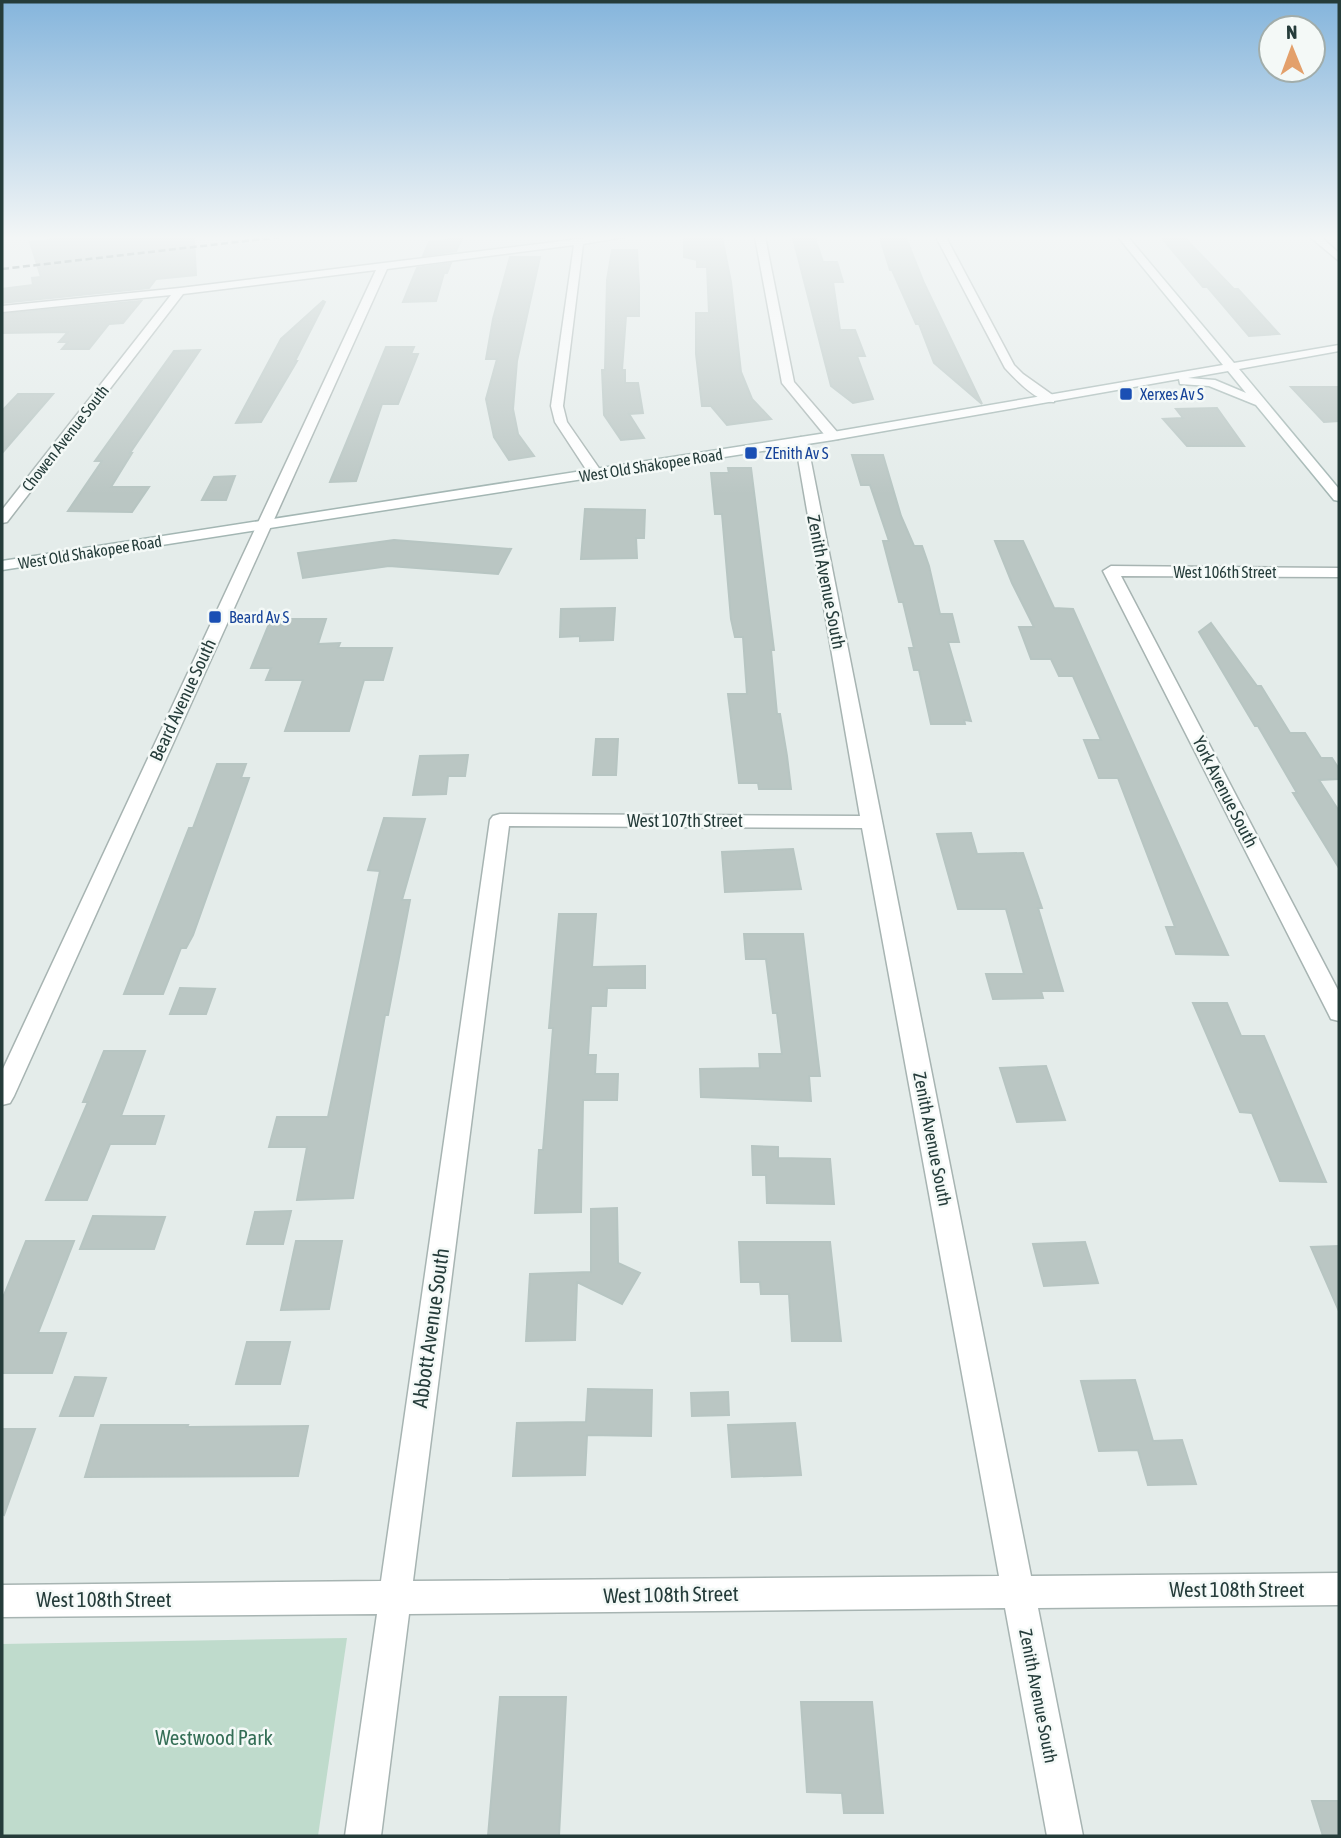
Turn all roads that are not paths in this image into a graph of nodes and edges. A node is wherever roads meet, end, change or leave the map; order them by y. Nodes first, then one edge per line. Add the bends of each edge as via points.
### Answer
1 (155, 323) edge
2 (357, 323) edge
3 (568, 323) edge
4 (776, 323) edge
5 (986, 323) edge
6 (1195, 323) edge
7 (1339, 348) edge
8 (1231, 366) junction
9 (1157, 379) junction
10 (1050, 399) junction
11 (1262, 404) junction
12 (833, 436) junction
13 (801, 441) junction
14 (596, 474) junction
15 (1339, 497) edge
16 (2, 519) edge
17 (263, 526) junction
18 (2, 566) edge
19 (1111, 571) joint
20 (1339, 572) edge
21 (500, 820) joint
22 (871, 822) junction
23 (1339, 1013) edge
24 (2, 1096) edge
25 (1339, 1589) edge
26 (1018, 1591) junction
27 (395, 1598) junction
28 (2, 1601) edge
29 (363, 1836) edge
30 (1065, 1836) edge

1 - 16 street, Chowen Avenue South
2 - 17 street, Beard Avenue South
3 - 14 street via 557,406 561,422
4 - 12 street via 788,383
5 - 10 street via 1009,366
6 - 8 street
7 - 8 street, West Old Shakopee Road
8 - 9 street, West Old Shakopee Road
8 - 11 street
9 - 10 street, West Old Shakopee Road
9 - 11 street via 1211,383
10 - 12 street, West Old Shakopee Road
11 - 15 street
12 - 13 street, West Old Shakopee Road
13 - 14 street, West Old Shakopee Road
13 - 22 street, Zenith Avenue South
14 - 17 street, West Old Shakopee Road
17 - 18 street, West Old Shakopee Road
17 - 24 street, Beard Avenue South
19 - 20 street, West 106th Street
19 - 23 street, York Avenue South
21 - 22 street, West 107th Street
21 - 27 street, Abbott Avenue South
22 - 26 street, Zenith Avenue South
25 - 26 street, West 108th Street
26 - 27 street, West 108th Street
26 - 30 street, Zenith Avenue South
27 - 28 street, West 108th Street
27 - 29 street, Abbott Avenue South

